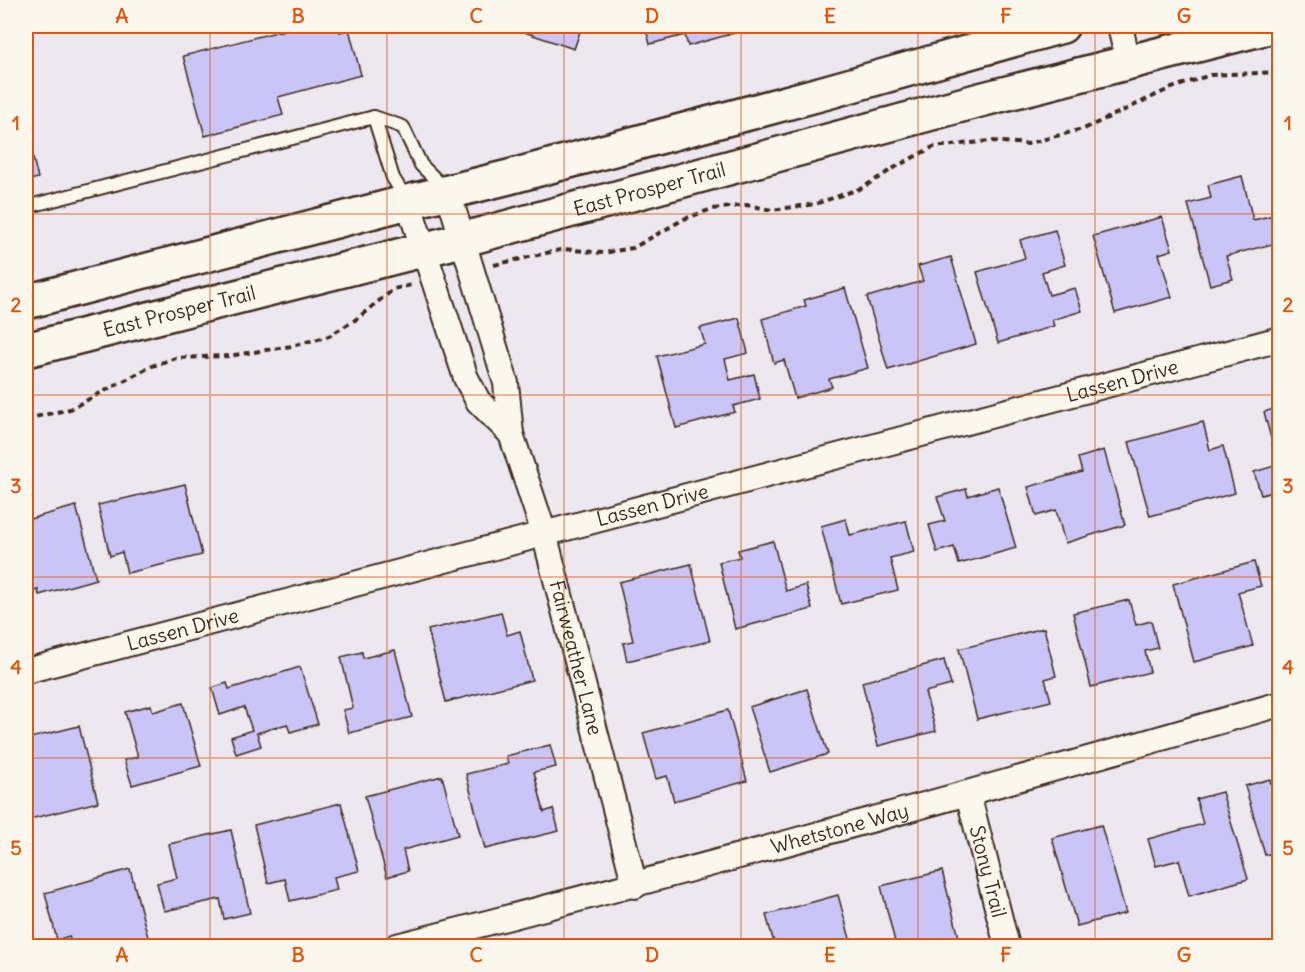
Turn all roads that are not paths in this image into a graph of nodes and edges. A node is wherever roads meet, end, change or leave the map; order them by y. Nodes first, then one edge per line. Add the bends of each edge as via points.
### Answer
1 (1062, 26) edge
2 (1120, 26) edge
3 (1272, 26) edge
4 (1128, 62) junction
5 (374, 117) junction
6 (448, 192) junction
7 (408, 202) junction
8 (26, 207) edge
9 (464, 240) junction
10 (428, 265) junction
11 (26, 302) edge
12 (1280, 339) edge
13 (26, 350) edge
14 (511, 434) junction
15 (544, 533) junction
16 (26, 671) edge
17 (1280, 705) edge
18 (968, 795) junction
19 (635, 886) junction
20 (397, 946) edge
21 (1007, 946) edge

1 - 6 main road
2 - 4 street
3 - 4 main road, East Prosper Trail
4 - 9 main road, East Prosper Trail
5 - 6 lane via 403,127 421,165
5 - 7 lane via 393,178
5 - 8 lane
6 - 7 main road
6 - 9 street, Fairweather Lane
7 - 10 street, Fairweather Lane
7 - 11 main road
9 - 10 main road, East Prosper Trail
9 - 14 street, Fairweather Lane via 506,383
10 - 13 main road, East Prosper Trail
10 - 14 street, Fairweather Lane via 466,378 478,401
12 - 15 street, Lassen Drive
14 - 15 street, Fairweather Lane
15 - 16 street, Lassen Drive
15 - 19 street, Fairweather Lane
17 - 18 street, Whetstone Way
18 - 19 street, Whetstone Way
18 - 21 street, Stony Trail
19 - 20 street, Whetstone Way

